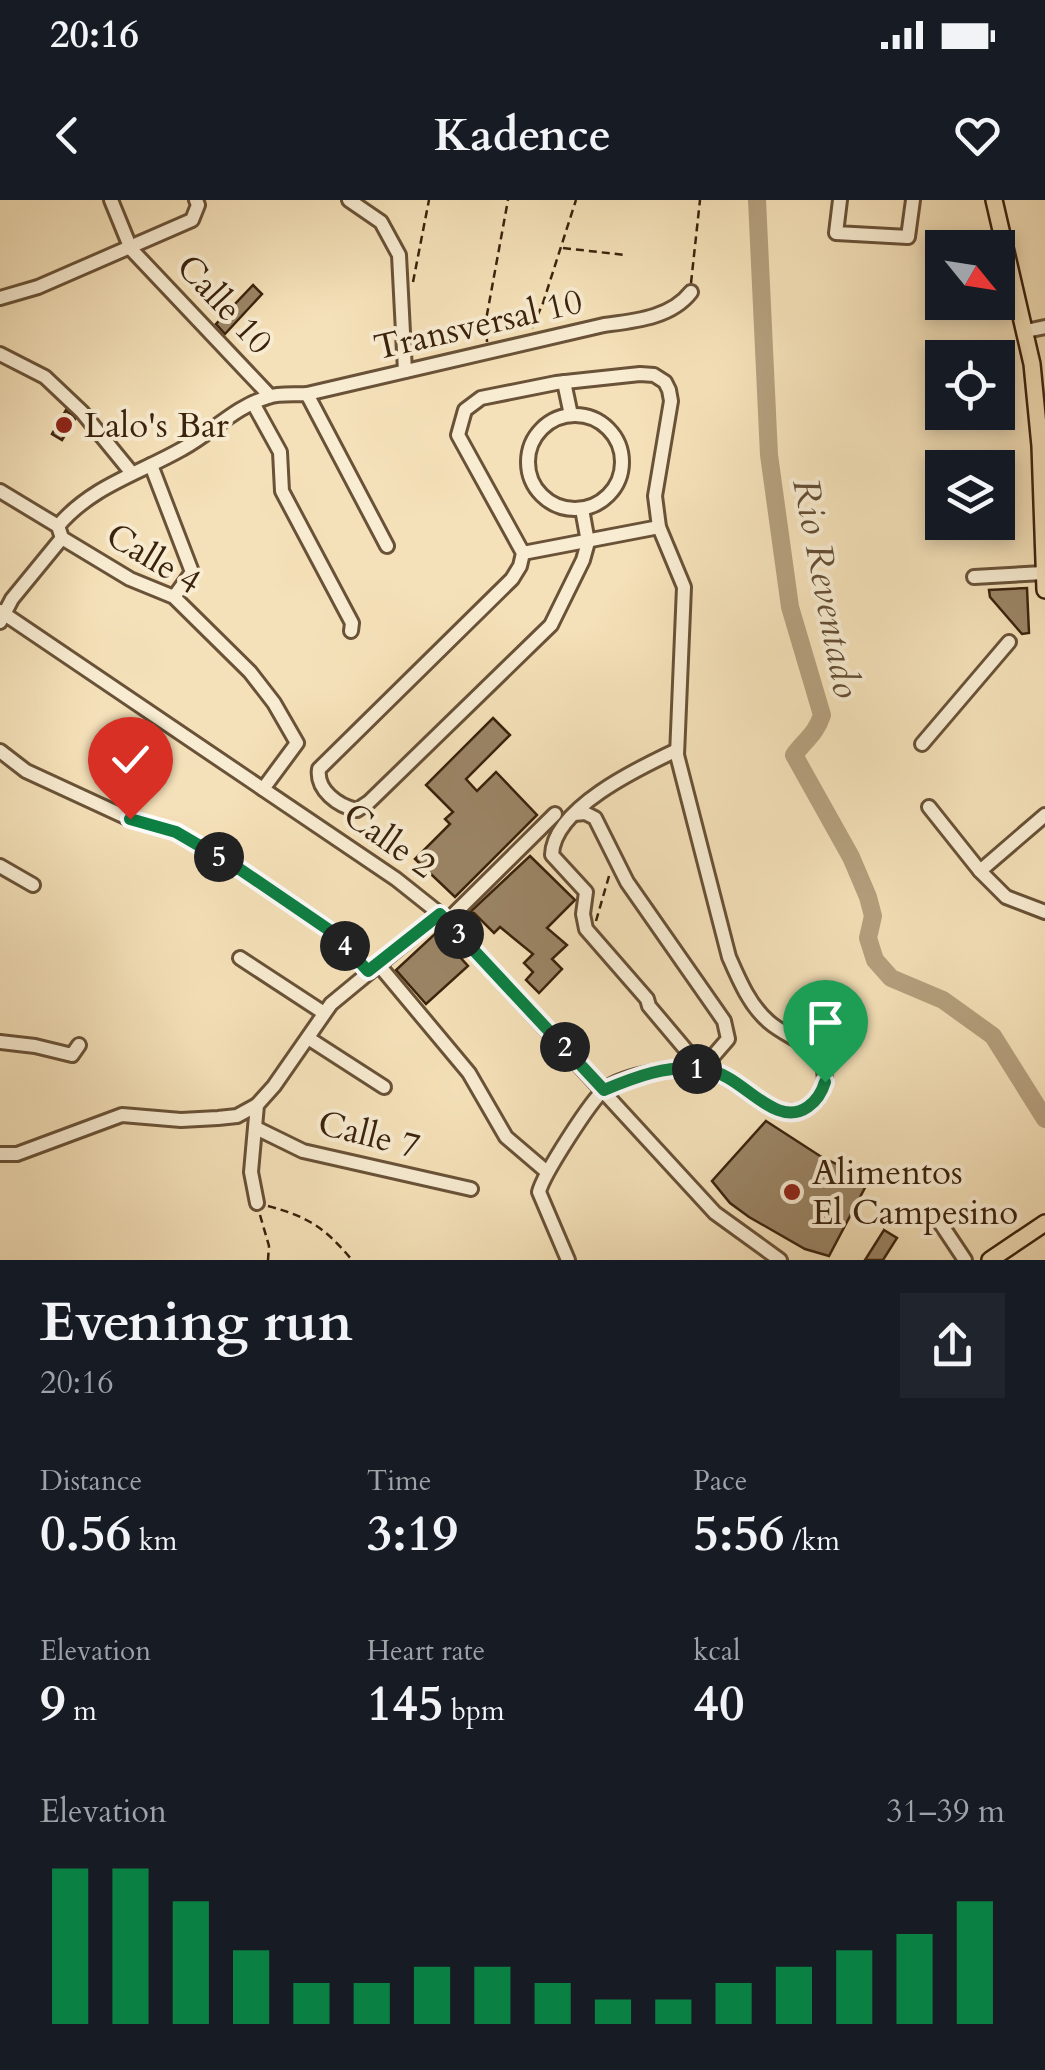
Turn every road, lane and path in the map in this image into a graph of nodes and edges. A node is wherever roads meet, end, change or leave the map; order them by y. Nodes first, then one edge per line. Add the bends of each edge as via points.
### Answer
1 (110, 200) edge
2 (196, 200) edge
3 (349, 200) edge
4 (429, 200) edge
5 (508, 200) edge
6 (576, 200) edge
7 (700, 200) edge
8 (840, 200) edge
9 (914, 200) edge
10 (994, 200) edge
11 (562, 248) junction
12 (131, 249) junction
13 (625, 256) dead end
14 (691, 292) joint
15 (410, 294) dead end
16 (0, 298) edge
17 (1045, 327) edge
18 (1026, 331) junction
19 (525, 343) junction
20 (488, 353) junction
21 (1, 356) edge
22 (405, 371) junction
23 (564, 382) junction
24 (306, 394) junction
25 (270, 396) junction
26 (253, 403) junction
27 (571, 416) junction
28 (1042, 423) edge
29 (151, 465) junction
30 (131, 472) junction
31 (0, 491) edge
32 (6, 504) edge
33 (582, 509) junction
34 (658, 527) junction
35 (60, 532) junction
36 (1044, 541) edge
37 (588, 542) junction
38 (387, 546) dead end
39 (523, 553) junction
40 (974, 577) dead end
41 (1044, 581) edge
42 (174, 596) junction
43 (2, 616) edge
44 (351, 631) dead end
45 (1009, 642) dead end
46 (922, 744) dead end
47 (677, 750) junction
48 (0, 751) edge
49 (263, 789) junction
50 (929, 808) dead end
51 (555, 814) dead end
52 (574, 814) junction
53 (1045, 815) edge
54 (615, 855) junction
55 (0, 866) edge
56 (980, 871) junction
57 (33, 885) dead end
58 (1045, 912) edge
59 (443, 917) junction
60 (590, 936) junction
61 (240, 958) dead end
62 (373, 968) junction
63 (324, 1014) junction
64 (308, 1038) junction
65 (0, 1042) edge
66 (79, 1045) dead end
67 (702, 1068) junction
68 (384, 1087) dead end
69 (604, 1090) junction
70 (258, 1105) junction
71 (256, 1128) junction
72 (0, 1154) edge
73 (547, 1172) junction
74 (471, 1189) dead end
75 (256, 1204) junction
76 (940, 1224) dead end
77 (1043, 1224) edge
78 (268, 1260) edge
79 (352, 1260) edge
80 (568, 1260) edge
81 (780, 1260) edge
82 (965, 1260) edge
83 (990, 1260) edge

1 - 12 street, Calle 10
2 - 12 street via 192,220
3 - 22 street via 381,222 398,255
4 - 15 path
5 - 20 path via 486,320
6 - 11 path
7 - 14 path
8 - 9 street via 836,234 908,237
10 - 18 main road
11 - 13 path
11 - 19 path
12 - 16 street
12 - 25 street, Calle 10
14 - 19 street, Transversal 10 via 682,304 647,319
17 - 18 street
18 - 28 main road
19 - 20 street, Transversal 10
20 - 22 street, Transversal 10
21 - 30 street via 45,377
22 - 24 street, Transversal 10
23 - 27 street
23 - 34 street via 640,374 665,382 672,401 655,496
23 - 39 street via 481,398 459,421 462,447
24 - 25 street, Transversal 10
24 - 38 street
25 - 26 street, Transversal 10
26 - 29 street, Transversal 10
26 - 44 street, Calle 10 via 280,452 282,492
27 - 33 street via 598,421 622,456 617,484
27 - 33 street via 556,419 534,439 529,468 553,504
28 - 36 main road
29 - 30 street, Transversal 10
29 - 42 street via 192,572
30 - 35 street, Transversal 10 via 91,495
31 - 32 street, Calle 4
32 - 35 street, Calle 4
33 - 37 street
34 - 37 street
34 - 47 street via 684,586
35 - 42 street, Calle 4 via 130,579
35 - 43 street, Transversal 10
36 - 41 main road
37 - 39 street
37 - 39 street via 551,625 369,802 357,810 345,807 321,786 319,769 512,578
40 - 41 street
42 - 49 street, Calle 4 via 250,672 297,743
43 - 49 street, Calle 2
45 - 46 street
47 - 52 street via 608,786
47 - 67 street via 740,981 765,1018 814,1051 825,1082 821,1097 793,1112
48 - 62 street via 26,771 130,819 176,832 332,932
49 - 59 street, Calle 2
50 - 56 street
51 - 59 street
52 - 54 street via 595,818
52 - 60 street via 552,854 586,892
53 - 56 street
54 - 60 path
54 - 67 street via 724,1020 728,1039
55 - 57 street
56 - 58 street via 1006,897
59 - 62 street
59 - 69 street, Calle 2
60 - 67 street
61 - 63 street
62 - 63 street
62 - 73 street via 469,1073 506,1137
63 - 64 street
64 - 68 street
64 - 70 street
65 - 66 street via 72,1055
67 - 69 street via 660,1071
69 - 73 street
69 - 81 street, Calle 2 via 715,1212
70 - 71 street
70 - 72 street via 218,1118 122,1115
71 - 74 street, Calle 7 via 303,1151
71 - 75 street
73 - 80 street via 539,1192
75 - 78 path
75 - 79 path via 320,1227
76 - 82 street
77 - 83 main road

